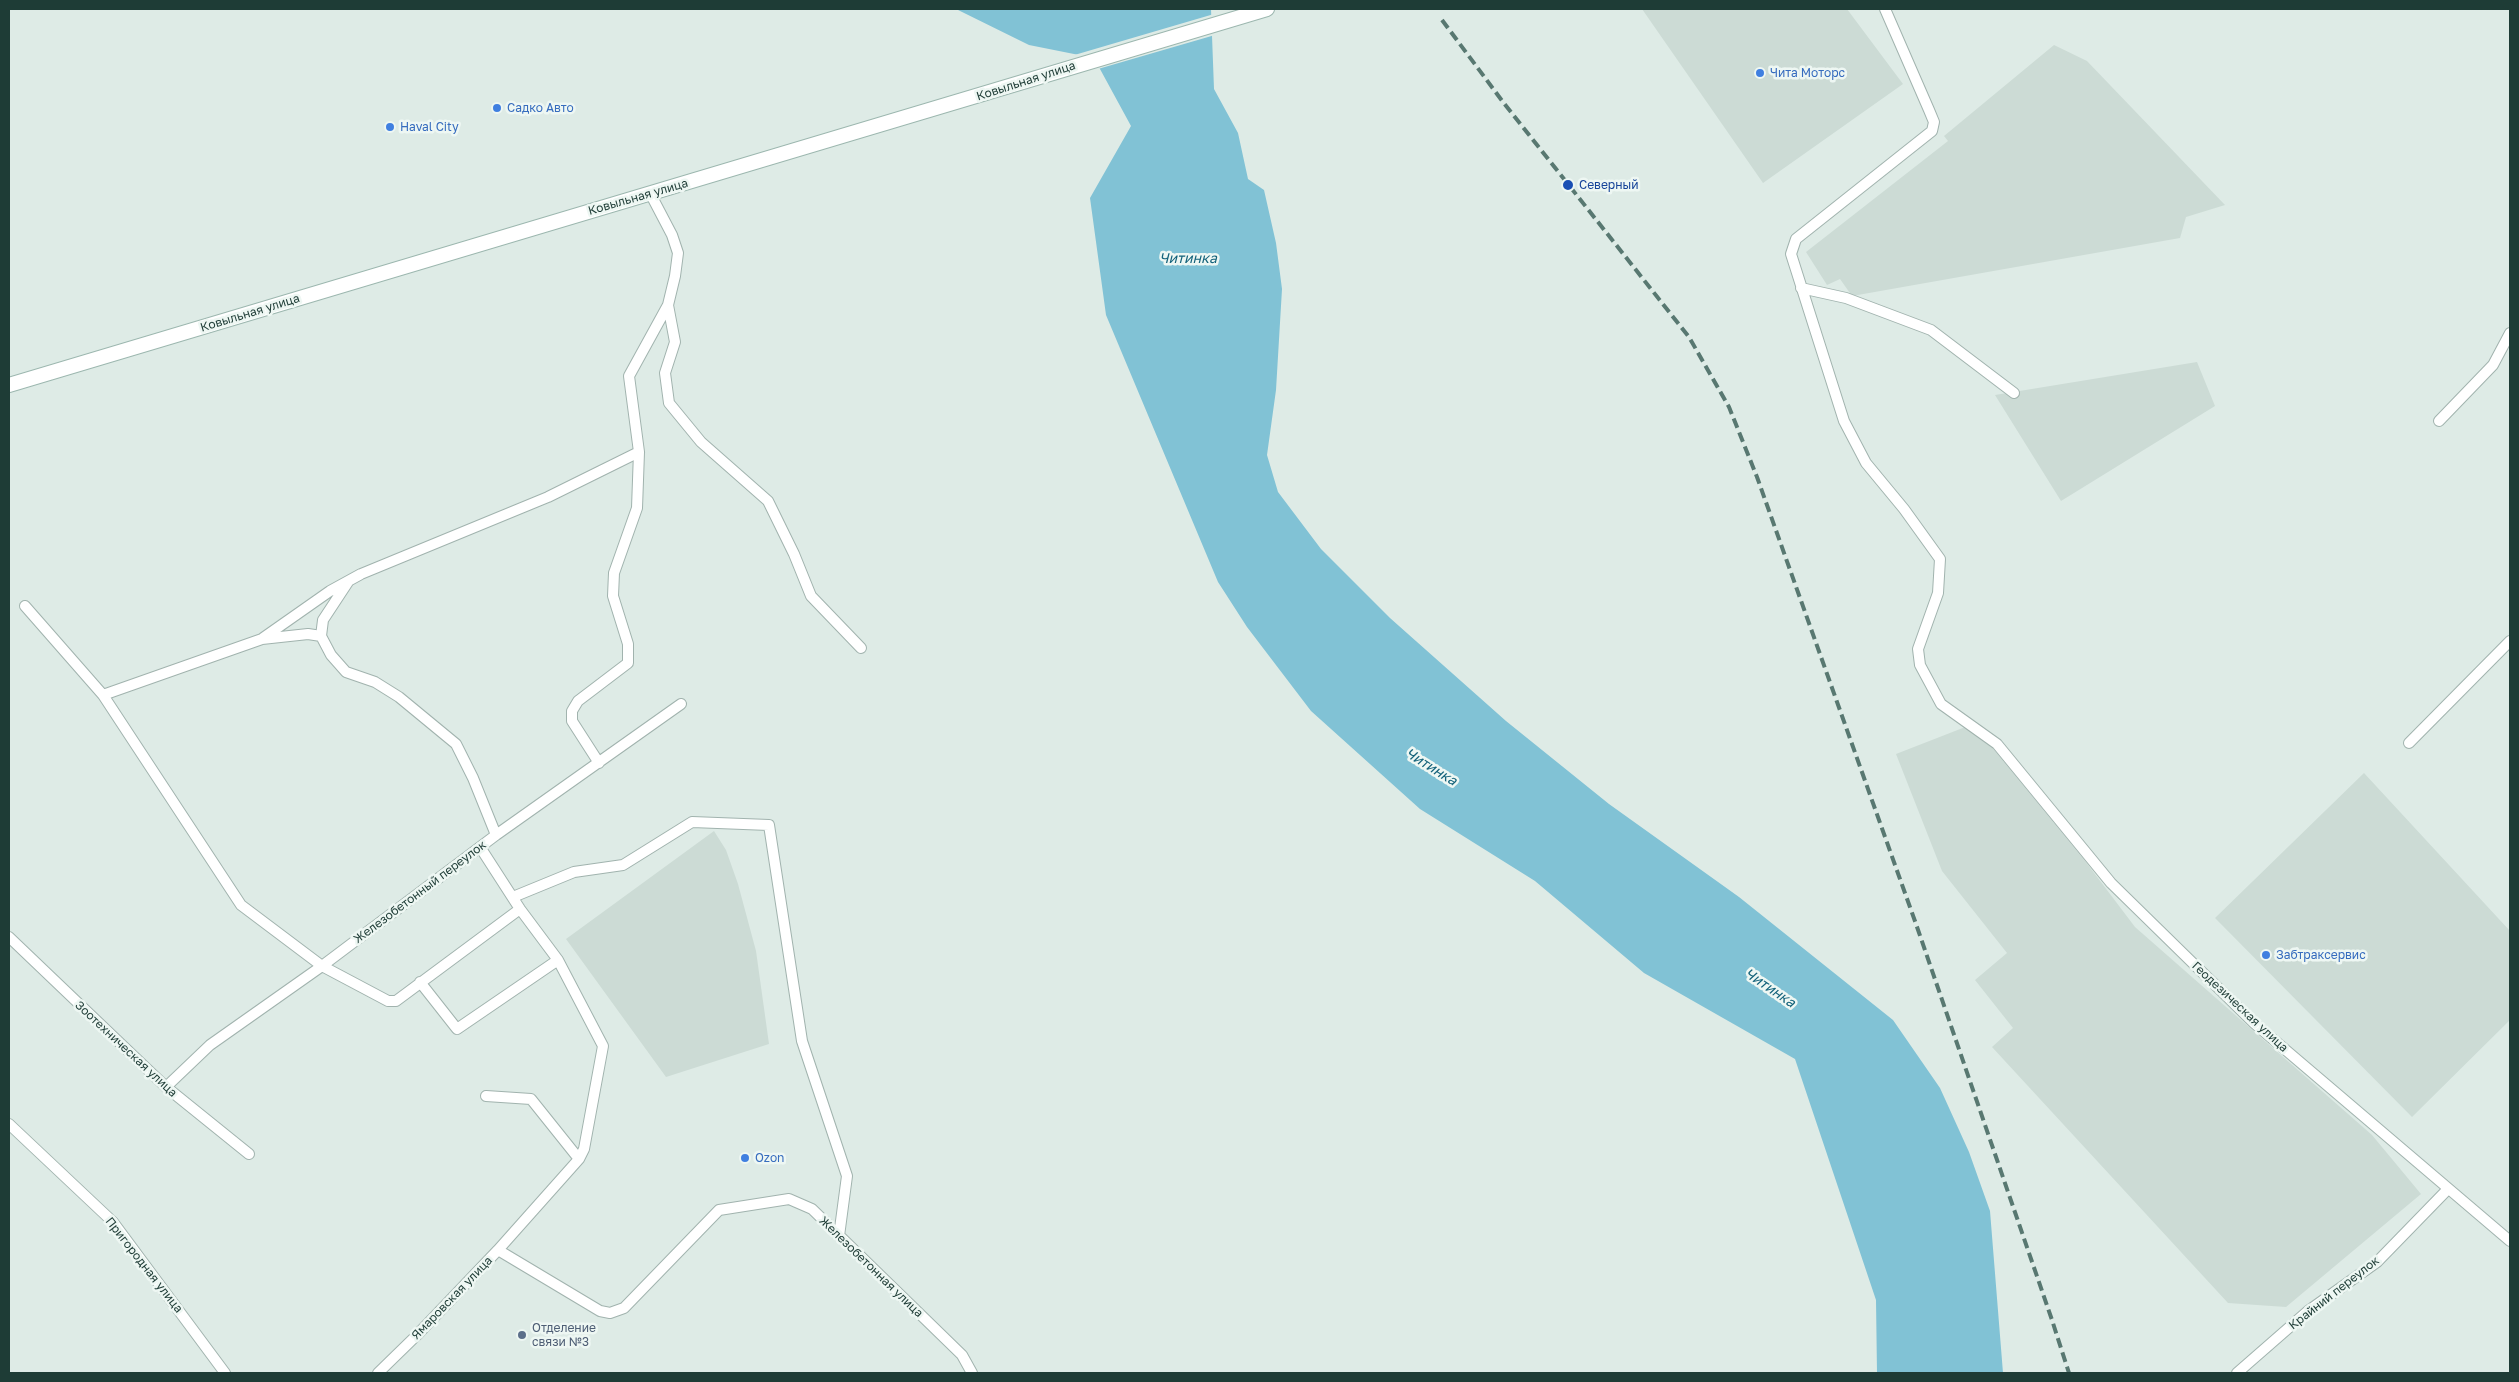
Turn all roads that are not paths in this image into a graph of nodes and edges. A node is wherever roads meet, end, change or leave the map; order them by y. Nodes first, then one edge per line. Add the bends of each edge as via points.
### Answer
1 (1267, 9) edge
2 (1885, 9) edge
3 (650, 193) junction
4 (1801, 288) junction
5 (668, 305) junction
6 (2510, 333) edge
7 (9, 385) edge
8 (2014, 392) dead end
9 (2439, 421) dead end
10 (639, 452) junction
11 (350, 580) junction
12 (25, 606) dead end
13 (321, 636) junction
14 (262, 639) junction
15 (2510, 641) edge
16 (861, 648) dead end
17 (103, 695) junction
18 (681, 704) dead end
19 (2409, 743) dead end
20 (599, 763) junction
21 (496, 835) junction
22 (480, 848) junction
23 (513, 896) junction
24 (520, 910) junction
25 (9, 938) edge
26 (558, 960) junction
27 (322, 966) junction
28 (420, 982) junction
29 (166, 1087) junction
30 (486, 1096) dead end
31 (9, 1124) edge
32 (249, 1154) dead end
33 (579, 1159) junction
34 (2448, 1188) junction
35 (719, 1210) joint
36 (839, 1236) junction
37 (2510, 1241) edge
38 (498, 1250) junction
39 (225, 1373) edge
40 (378, 1373) edge
41 (972, 1373) edge
42 (2237, 1373) edge

1 - 3 main road, Ковыльная улица
2 - 4 street, Геодезическая улица via 1934,122 1932,131 1796,239 1791,254
3 - 5 street via 672,234 678,253
3 - 7 main road, Ковыльная улица
4 - 8 street via 1846,298 1931,330
4 - 34 street, Геодезическая улица via 1844,421 1866,464 1940,559 1938,593 1918,649 1920,665 1942,704 1997,744 2111,883 2254,1023
5 - 10 street via 629,376
5 - 16 street via 675,342 665,372 669,403 701,442 768,501 811,596
6 - 9 street via 2493,365
10 - 11 street via 548,497
10 - 20 street via 637,508 614,573 613,596 628,644 628,662 578,701 572,711 572,721
11 - 13 street via 323,620
11 - 14 street
12 - 17 street
13 - 14 street via 308,634
13 - 21 street via 331,655 346,672 375,682 400,697 456,744 474,778
14 - 17 street
15 - 19 street
17 - 27 street via 241,905
18 - 20 street, Железобетонный переулок
20 - 21 street, Железобетонный переулок
21 - 22 street, Железобетонный переулок
22 - 23 street
22 - 27 street, Железобетонный переулок
23 - 24 street
23 - 36 street via 574,872 623,865 692,822 769,825 802,1041 847,1176
24 - 26 street
24 - 28 street
25 - 29 street, Зоотехническая улица
26 - 28 street via 457,1029
26 - 33 street via 603,1046 586,1139
27 - 28 street via 388,1001 396,1001
27 - 29 street, Железобетонный переулок via 210,1045
29 - 32 street, Зоотехническая улица
30 - 33 street via 531,1099
31 - 39 street, Пригородная улица via 113,1222
33 - 38 street
34 - 37 street, Геодезическая улица
34 - 42 street, Крайний переулок via 2377,1262 2308,1310
35 - 36 street, Железобетонная улица via 789,1199 812,1209
35 - 38 street, Ямаровская улица via 624,1308 610,1313 600,1311
36 - 41 street, Железобетонная улица via 962,1355
38 - 40 street, Ямаровская улица

